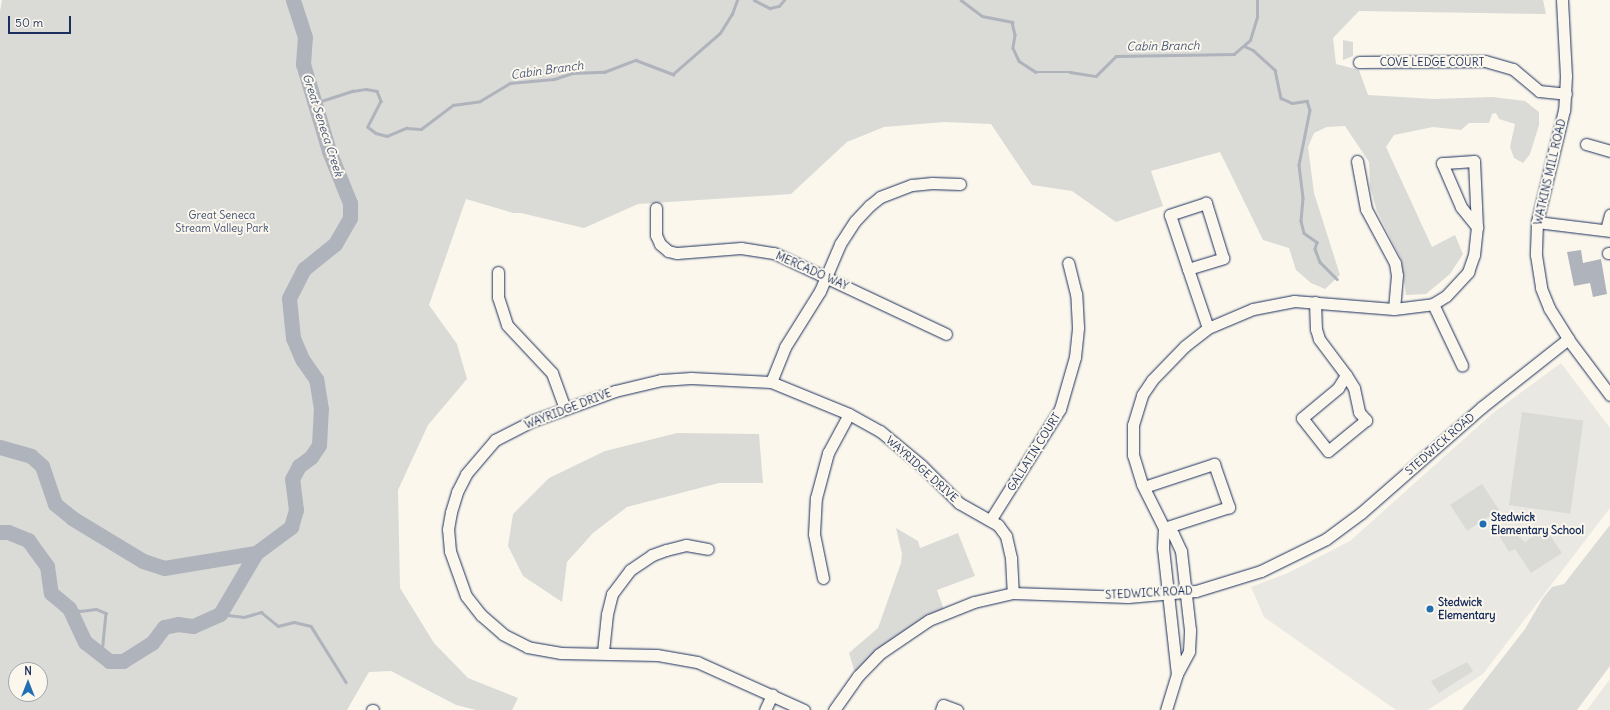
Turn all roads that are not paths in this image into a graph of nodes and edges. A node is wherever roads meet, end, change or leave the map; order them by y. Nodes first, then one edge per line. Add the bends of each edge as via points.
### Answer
1 (1562, 0) edge
2 (1359, 62) dead end
3 (1566, 94) junction
4 (1586, 144) dead end
5 (1610, 151) edge
6 (1357, 161) dead end
7 (960, 184) dead end
8 (656, 208) dead end
9 (1610, 215) edge
10 (1537, 222) junction
11 (1477, 227) junction
12 (1608, 230) edge
13 (1068, 263) dead end
14 (1188, 269) junction
15 (498, 272) dead end
16 (827, 276) junction
17 (1315, 302) junction
18 (1433, 304) junction
19 (1394, 309) junction
20 (1208, 328) junction
21 (946, 334) dead end
22 (1568, 339) junction
23 (1462, 365) dead end
24 (1346, 375) junction
25 (771, 382) junction
26 (1610, 395) edge
27 (565, 409) junction
28 (849, 414) junction
29 (1144, 487) junction
30 (991, 519) junction
31 (1164, 528) junction
32 (708, 549) dead end
33 (823, 578) dead end
34 (1013, 593) junction
35 (1187, 593) junction
36 (1170, 594) junction
37 (603, 652) junction
38 (1177, 674) junction
39 (772, 695) junction
40 (765, 710) edge
41 (804, 710) edge
42 (834, 710) edge
43 (941, 710) edge
44 (957, 710) edge
45 (1166, 710) edge

1 - 3 street, WATKINS MILL ROAD
2 - 3 street, COVE LEDGE COURT via 1485,61 1514,69 1539,91
3 - 10 street, WATKINS MILL ROAD via 1562,123
4 - 5 street
6 - 19 street via 1366,209 1395,262 1397,275
7 - 16 street via 912,185 880,197 855,221 840,244
8 - 16 street, MERCADO WAY via 656,235 660,244 668,251 678,253 741,248 760,250 774,253
9 - 12 street
10 - 12 street
10 - 22 street, WATKINS MILL ROAD via 1536,256 1541,288 1549,308
11 - 11 street via 1474,161 1442,162 1461,207
11 - 18 street via 1474,255 1468,272 1457,286
13 - 30 street, GALLATIN COURT via 1076,294 1078,327 1075,357 1060,410
14 - 14 street via 1170,215 1206,203 1223,258
14 - 20 street
15 - 27 street via 498,297 507,326 552,373
16 - 21 street, MERCADO WAY
16 - 25 street via 785,346
17 - 19 street
17 - 20 street via 1260,307
17 - 24 street via 1319,339
18 - 19 street
18 - 23 street
20 - 29 street via 1162,369 1142,395 1136,409 1132,437 1133,455
22 - 26 street, WATKINS MILL ROAD
22 - 35 street, STEDWICK ROAD via 1482,407 1361,513 1326,539 1261,571
24 - 24 street via 1354,388 1359,412 1366,420 1328,451 1302,418 1338,388
25 - 27 street, WAYRIDGE DRIVE via 722,378 661,380 615,391
25 - 28 street, WAYRIDGE DRIVE
27 - 37 street, WAYRIDGE DRIVE via 532,420 495,440 483,451 457,492 448,529 450,551 466,596 481,615 503,634 528,647 561,653
28 - 30 street, WAYRIDGE DRIVE via 880,431 921,465 959,503
28 - 33 street via 828,453 816,498 814,534
29 - 31 street
29 - 31 street via 1214,464 1229,508
30 - 34 street, WAYRIDGE DRIVE via 1006,536 1011,558
31 - 35 street via 1173,534 1181,551
31 - 36 street via 1163,548
32 - 37 street via 686,545 666,550 652,555 630,570 612,594 606,614
34 - 36 street, STEDWICK ROAD via 1128,596
34 - 42 street, STEDWICK ROAD via 974,602 915,628 879,654 858,676
35 - 36 street, STEDWICK ROAD
35 - 38 street via 1189,651
36 - 38 street
37 - 39 street, WAYRIDGE DRIVE via 657,655 697,662
38 - 45 street
39 - 40 street
39 - 41 street, WAYRIDGE DRIVE
43 - 44 street via 943,706

